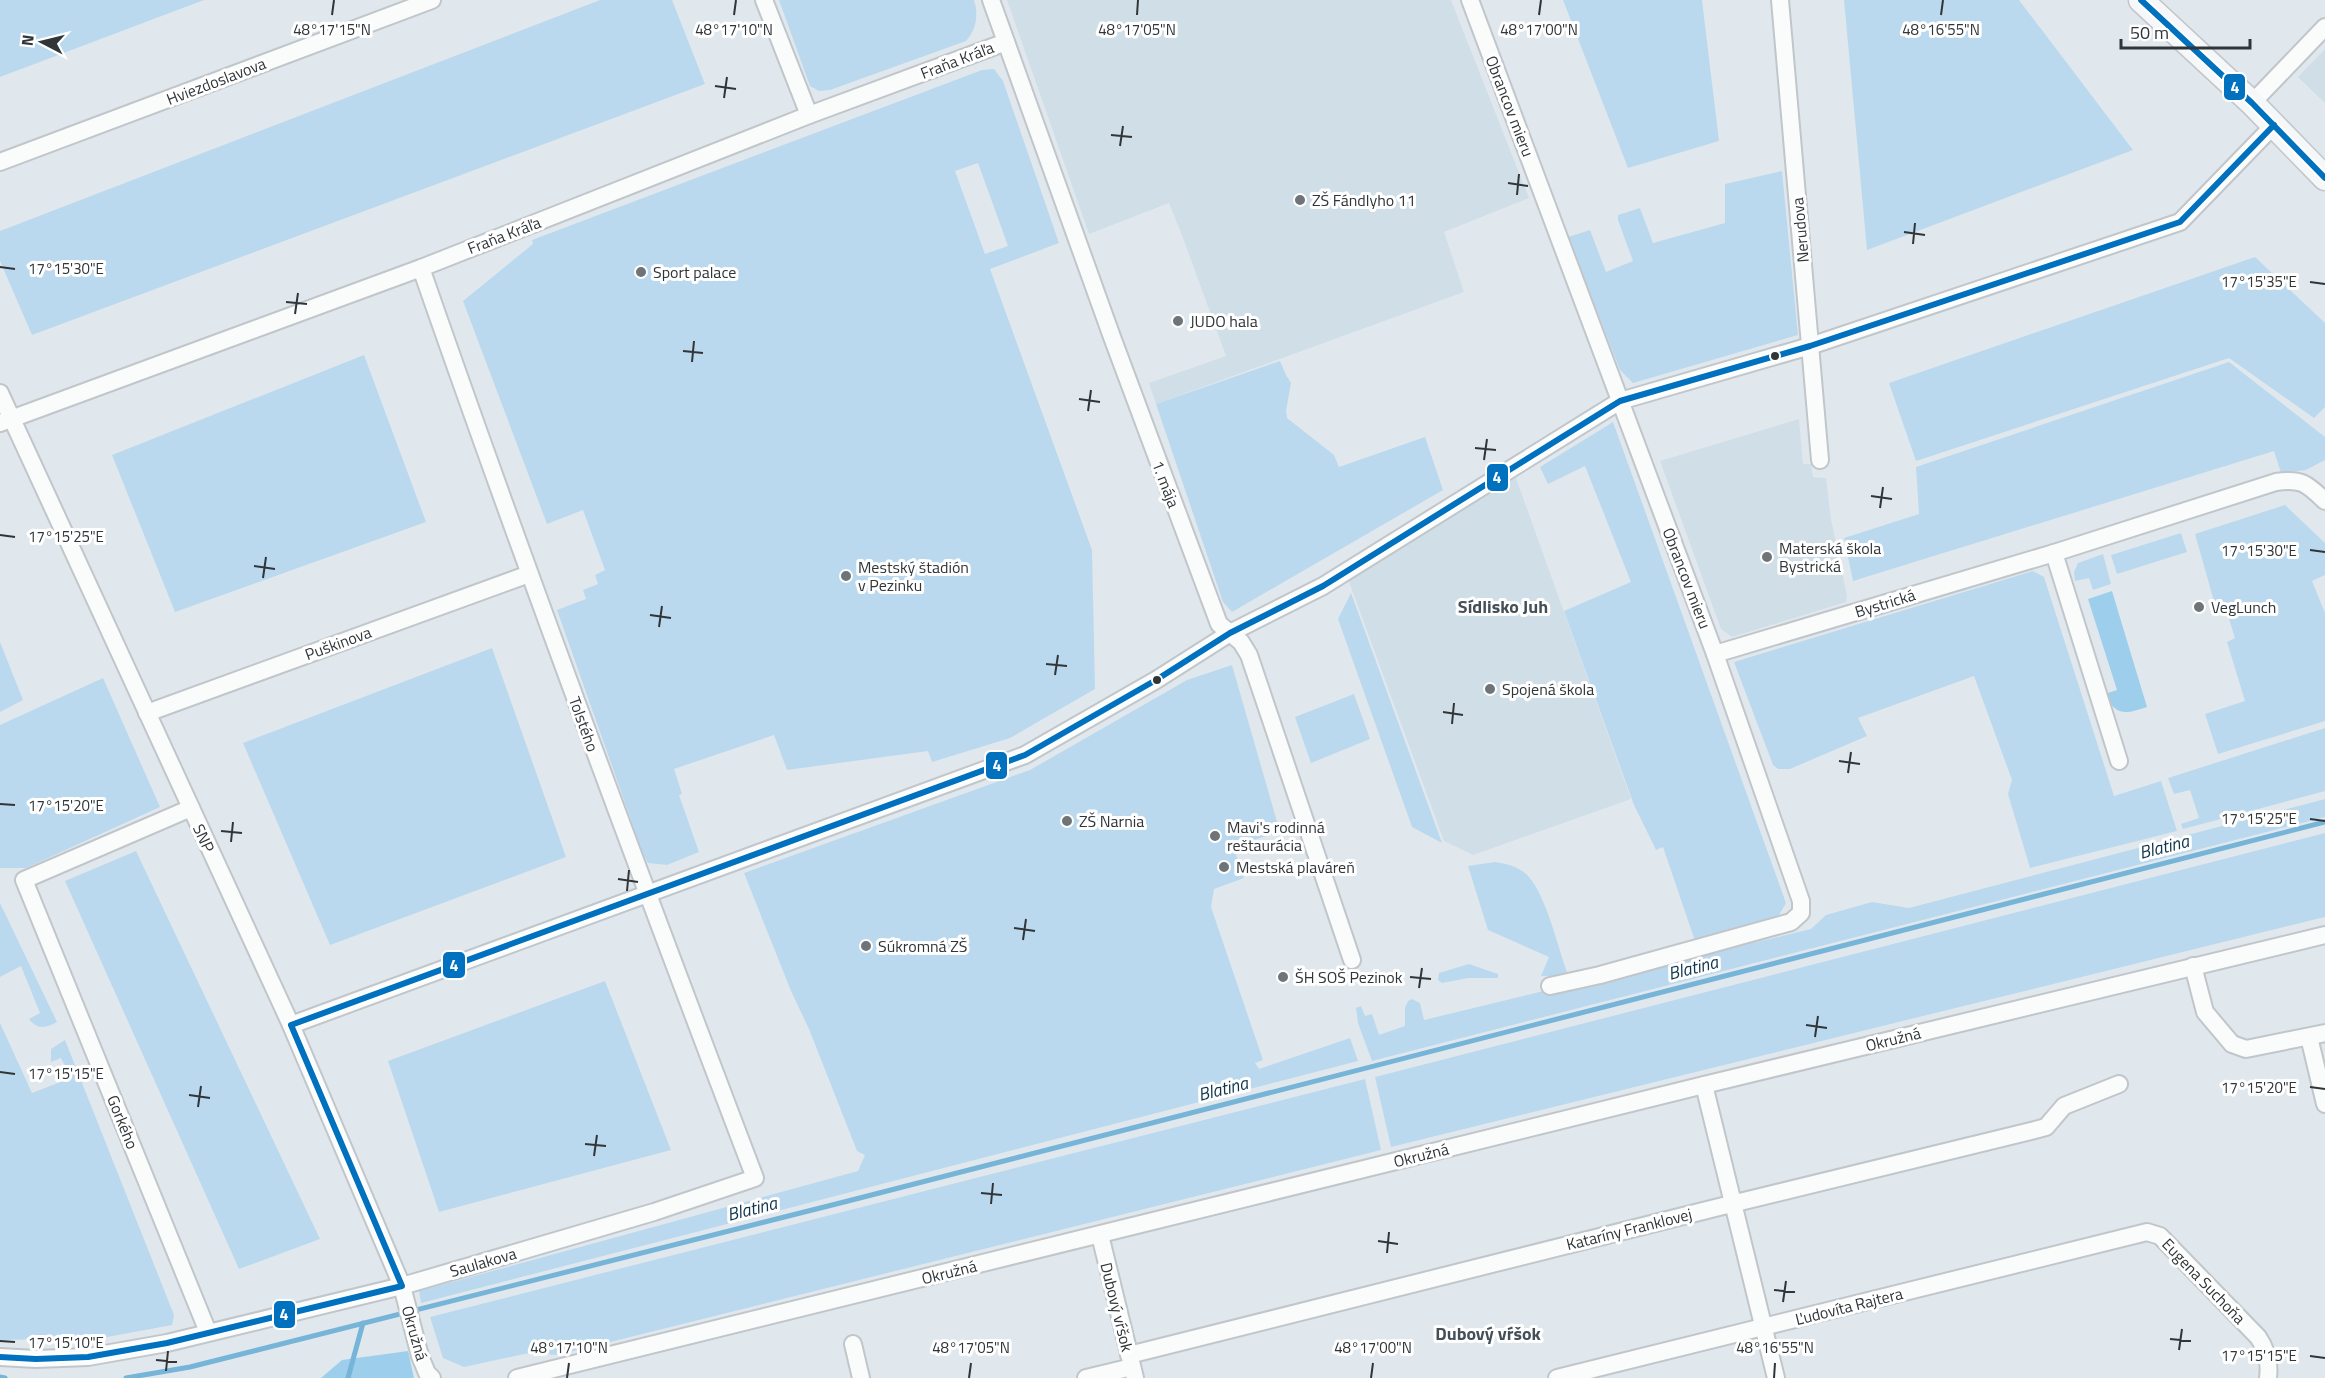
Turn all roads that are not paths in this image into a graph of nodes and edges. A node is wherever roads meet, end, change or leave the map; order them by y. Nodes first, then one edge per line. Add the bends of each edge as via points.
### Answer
1 (432, 0) edge
2 (764, 0) edge
3 (991, 0) edge
4 (1470, 0) edge
5 (1780, 0) edge
6 (2141, 0) edge
7 (2325, 27) edge
8 (1006, 42) junction
9 (2252, 103) junction
10 (810, 116) junction
11 (2274, 125) junction
12 (0, 162) edge
13 (2325, 178) edge
14 (421, 268) junction
15 (1810, 346) junction
16 (0, 393) edge
17 (1620, 401) junction
18 (6, 421) edge
19 (1821, 460) dead end
20 (2325, 501) edge
21 (2054, 553) junction
22 (529, 574) junction
23 (1230, 633) junction
24 (1715, 654) junction
25 (147, 712) junction
26 (2119, 761) dead end
27 (190, 808) junction
28 (647, 895) junction
29 (2325, 934) edge
30 (1352, 960) dead end
31 (2193, 966) junction
32 (1550, 986) dead end
33 (291, 1025) junction
34 (2317, 1035) edge
35 (1704, 1084) junction
36 (2119, 1084) dead end
37 (2325, 1104) edge
38 (755, 1178) joint
39 (1734, 1203) junction
40 (2140, 1233) joint
41 (1100, 1235) junction
42 (403, 1292) junction
43 (1764, 1327) junction
44 (207, 1332) junction
45 (853, 1344) dead end
46 (0, 1357) edge
47 (1132, 1367) edge
48 (432, 1378) edge
49 (517, 1378) edge
50 (861, 1378) edge
51 (1086, 1378) edge
52 (1557, 1378) edge
53 (1776, 1378) edge
54 (2268, 1378) edge

1 - 12 street, Hviezdoslavova
2 - 10 street
3 - 8 street, 1. mája
4 - 17 street, Obrancov mieru
5 - 15 street, Nerudova
6 - 9 main road
7 - 9 street
8 - 10 street, Fraňa Kráľa
8 - 23 street, 1. mája via 1185,537 1219,624
9 - 11 main road
10 - 14 street, Fraňa Kráľa
11 - 13 main road
11 - 15 street via 2180,222
14 - 18 street, Fraňa Kráľa
14 - 22 street, Tolstého
15 - 17 street
15 - 19 street, Nerudova
16 - 18 street, SNP
17 - 23 street via 1323,586
17 - 24 street, Obrancov mieru
18 - 25 street, SNP
20 - 21 street, Bystrická via 2305,482 2290,479
21 - 24 street, Bystrická
21 - 26 street
22 - 25 street, Puškinova
22 - 28 street, Tolstého
23 - 28 street via 1024,755
23 - 30 street, 1. mája via 1242,642 1249,655
24 - 32 street, Obrancov mieru via 1801,901 1801,913 1791,922
25 - 27 street, SNP
27 - 33 street, SNP
27 - 44 street, Gorkého via 24,880
28 - 33 street
28 - 38 street, Tolstého
29 - 31 street, Okružná
31 - 34 street via 2205,1012 2236,1047 2250,1048
31 - 35 street, Okružná
33 - 42 street, SNP
34 - 37 street
35 - 39 street
35 - 41 street, Okružná
36 - 39 street, Kataríny Franklovej via 2064,1106 2046,1127
38 - 42 street, Saulakova
39 - 43 street
39 - 47 street, Kataríny Franklovej
40 - 43 street, Ľudovíta Rajtera
40 - 54 street, Eugena Suchoňa via 2160,1236 2258,1337 2268,1359
41 - 47 street, Dubový vŕšok
41 - 49 street, Okružná
42 - 44 street, Saulakova
42 - 48 street, Okružná via 420,1356
43 - 52 street, Ľudovíta Rajtera
43 - 53 street
44 - 46 street, Saulakova via 88,1357
45 - 50 street
47 - 51 street, Kataríny Franklovej

